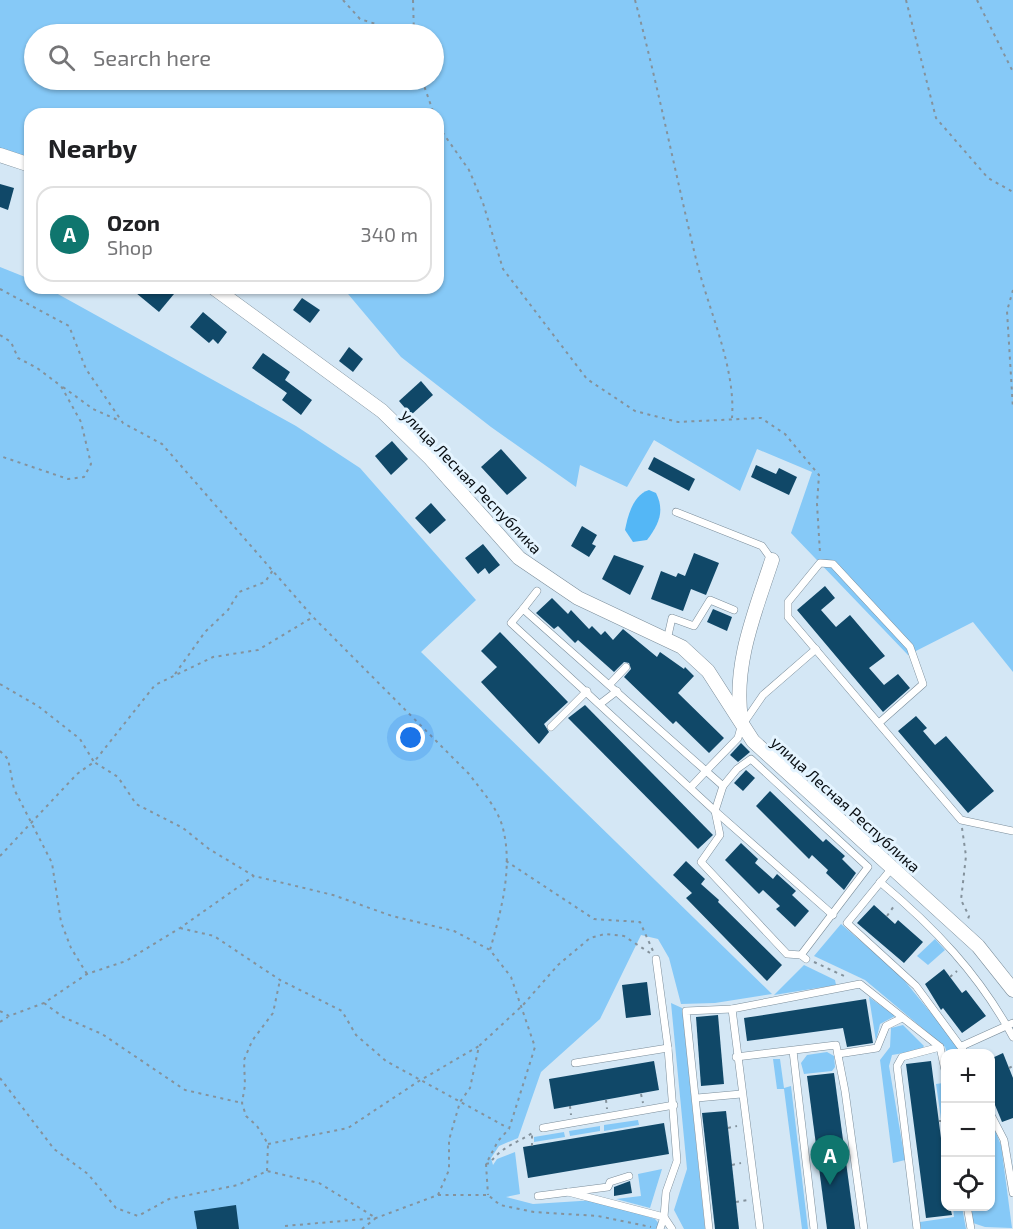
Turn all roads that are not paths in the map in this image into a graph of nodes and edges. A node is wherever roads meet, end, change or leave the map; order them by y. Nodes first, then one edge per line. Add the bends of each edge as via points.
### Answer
1 (0, 155) edge
2 (24, 163) edge
3 (222, 294) edge
4 (676, 512) dead end
5 (771, 560) joint
6 (537, 591) dead end
7 (523, 609) junction
8 (734, 609) dead end
9 (667, 640) junction
10 (816, 650) junction
11 (626, 667) dead end
12 (610, 684) junction
13 (587, 691) junction
14 (616, 691) junction
15 (600, 704) junction
16 (879, 723) junction
17 (551, 727) dead end
18 (741, 727) junction
19 (706, 771) junction
20 (723, 786) junction
21 (690, 788) junction
22 (715, 811) junction
23 (1013, 831) edge
24 (892, 868) junction
25 (880, 882) junction
26 (833, 915) junction
27 (958, 927) junction
28 (945, 941) junction
29 (656, 959) road end
30 (1013, 990) edge
31 (732, 1008) junction
32 (902, 1018) junction
33 (1010, 1024) edge
34 (1013, 1037) edge
35 (962, 1046) junction
36 (940, 1047) junction
37 (668, 1048) junction
38 (964, 1049) edge
39 (794, 1051) junction
40 (941, 1053) edge
41 (838, 1054) junction
42 (736, 1057) junction
43 (574, 1063) dead end
44 (741, 1094) junction
45 (697, 1098) junction
46 (674, 1105) junction
47 (995, 1123) edge
48 (543, 1128) dead end
49 (629, 1176) dead end
50 (568, 1192) junction
51 (1013, 1192) edge
52 (538, 1196) dead end
53 (968, 1211) edge
54 (664, 1217) junction
55 (660, 1229) edge
56 (672, 1229) edge
57 (709, 1229) edge
58 (760, 1229) edge
59 (814, 1229) edge
60 (864, 1229) edge
61 (917, 1229) edge
62 (970, 1229) edge

1 - 2 street
3 - 9 street, улица Лесная Республика via 382,411 431,459 519,558 578,598
4 - 5 lane via 762,546
5 - 18 street via 738,675
6 - 7 lane
7 - 12 lane
7 - 13 lane via 511,623
8 - 9 lane via 710,600 694,626 672,618
9 - 18 street, улица Лесная Республика via 682,647 708,671
10 - 16 lane
10 - 16 lane via 788,616 788,602 820,563 833,564 910,647 923,684
10 - 18 lane via 764,694
11 - 12 lane
12 - 14 lane
13 - 15 lane
13 - 17 lane
14 - 15 lane
14 - 19 lane
15 - 21 lane
16 - 23 lane via 961,819
18 - 19 lane via 738,738
18 - 24 street, улица Лесная Республика
19 - 20 lane
19 - 21 lane
20 - 22 lane
20 - 26 lane via 751,759 868,867
21 - 22 lane
22 - 26 lane
22 - 26 lane via 720,835 701,862 787,954 804,957
24 - 25 lane
24 - 27 street, улица Лесная Республика
25 - 28 lane
25 - 35 lane via 847,923 916,986
27 - 28 lane
27 - 30 street, улица Лесная Республика
28 - 33 lane
29 - 37 lane
31 - 32 lane via 860,984
31 - 42 lane
31 - 45 lane via 686,1011
32 - 36 lane
32 - 41 lane via 886,1026 877,1048
33 - 34 lane
33 - 35 lane
35 - 38 lane
36 - 40 lane
36 - 61 lane via 902,1057 897,1066
37 - 43 lane
37 - 46 lane
39 - 41 lane via 836,1045
39 - 42 lane
39 - 59 lane
41 - 60 lane
42 - 44 lane
44 - 45 lane
44 - 58 lane
45 - 57 lane
46 - 48 lane
46 - 54 lane via 677,1161 666,1192
47 - 51 lane via 1004,1140
49 - 50 lane via 610,1182 608,1187
50 - 52 lane
50 - 54 lane
53 - 62 lane
54 - 55 lane
54 - 56 lane

